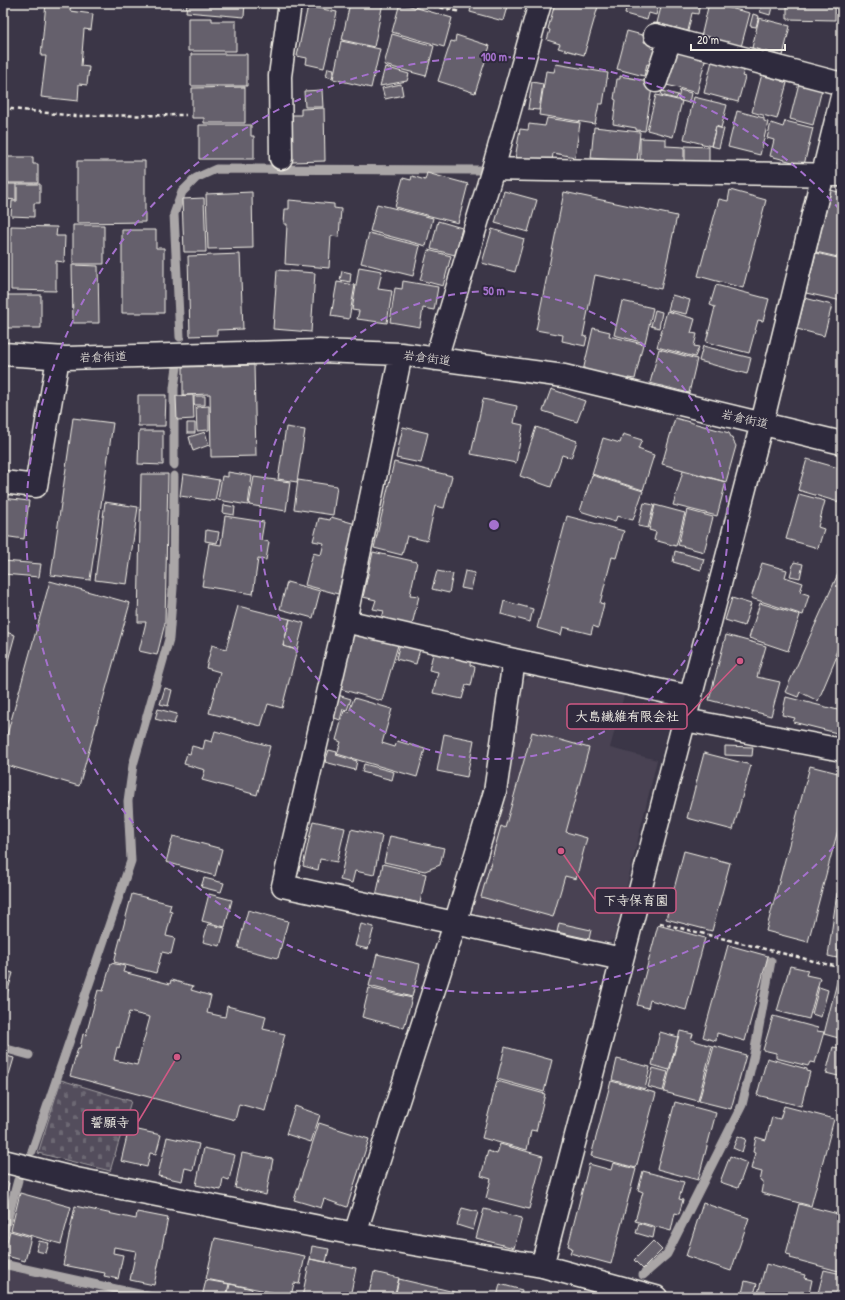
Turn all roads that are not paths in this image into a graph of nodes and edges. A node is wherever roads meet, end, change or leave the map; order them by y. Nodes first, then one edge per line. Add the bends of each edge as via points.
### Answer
1 (290, 3) edge
2 (540, 3) edge
3 (656, 81) dead end
4 (842, 84) edge
5 (842, 96) edge
6 (281, 158) dead end
7 (492, 170) junction
8 (833, 175) edge
9 (3, 354) edge
10 (401, 354) junction
11 (58, 358) junction
12 (436, 359) junction
13 (762, 423) junction
14 (842, 443) edge
15 (3, 482) edge
16 (345, 620) junction
17 (514, 660) junction
18 (690, 697) junction
19 (685, 720) junction
20 (842, 750) edge
21 (455, 924) junction
22 (622, 959) junction
23 (3, 1161) edge
24 (355, 1234) junction
25 (542, 1266) junction
26 (656, 1297) edge

1 - 6 street via 280,76
2 - 7 street
3 - 4 street via 662,37
5 - 8 street
7 - 8 street
7 - 12 street
8 - 13 street
9 - 11 street, 岩倉街道
10 - 11 street, 岩倉街道 via 319,351
10 - 12 street, 岩倉街道
10 - 16 street
11 - 15 street via 36,486
12 - 13 street, 岩倉街道 via 564,376
13 - 14 street, 岩倉街道
13 - 18 street
16 - 17 street
16 - 21 street via 283,886
17 - 18 street
17 - 21 street via 495,792
18 - 19 street
19 - 20 street
19 - 22 street
21 - 22 street
21 - 24 street
22 - 25 street
23 - 24 street via 76,1179
24 - 25 street
25 - 26 street

